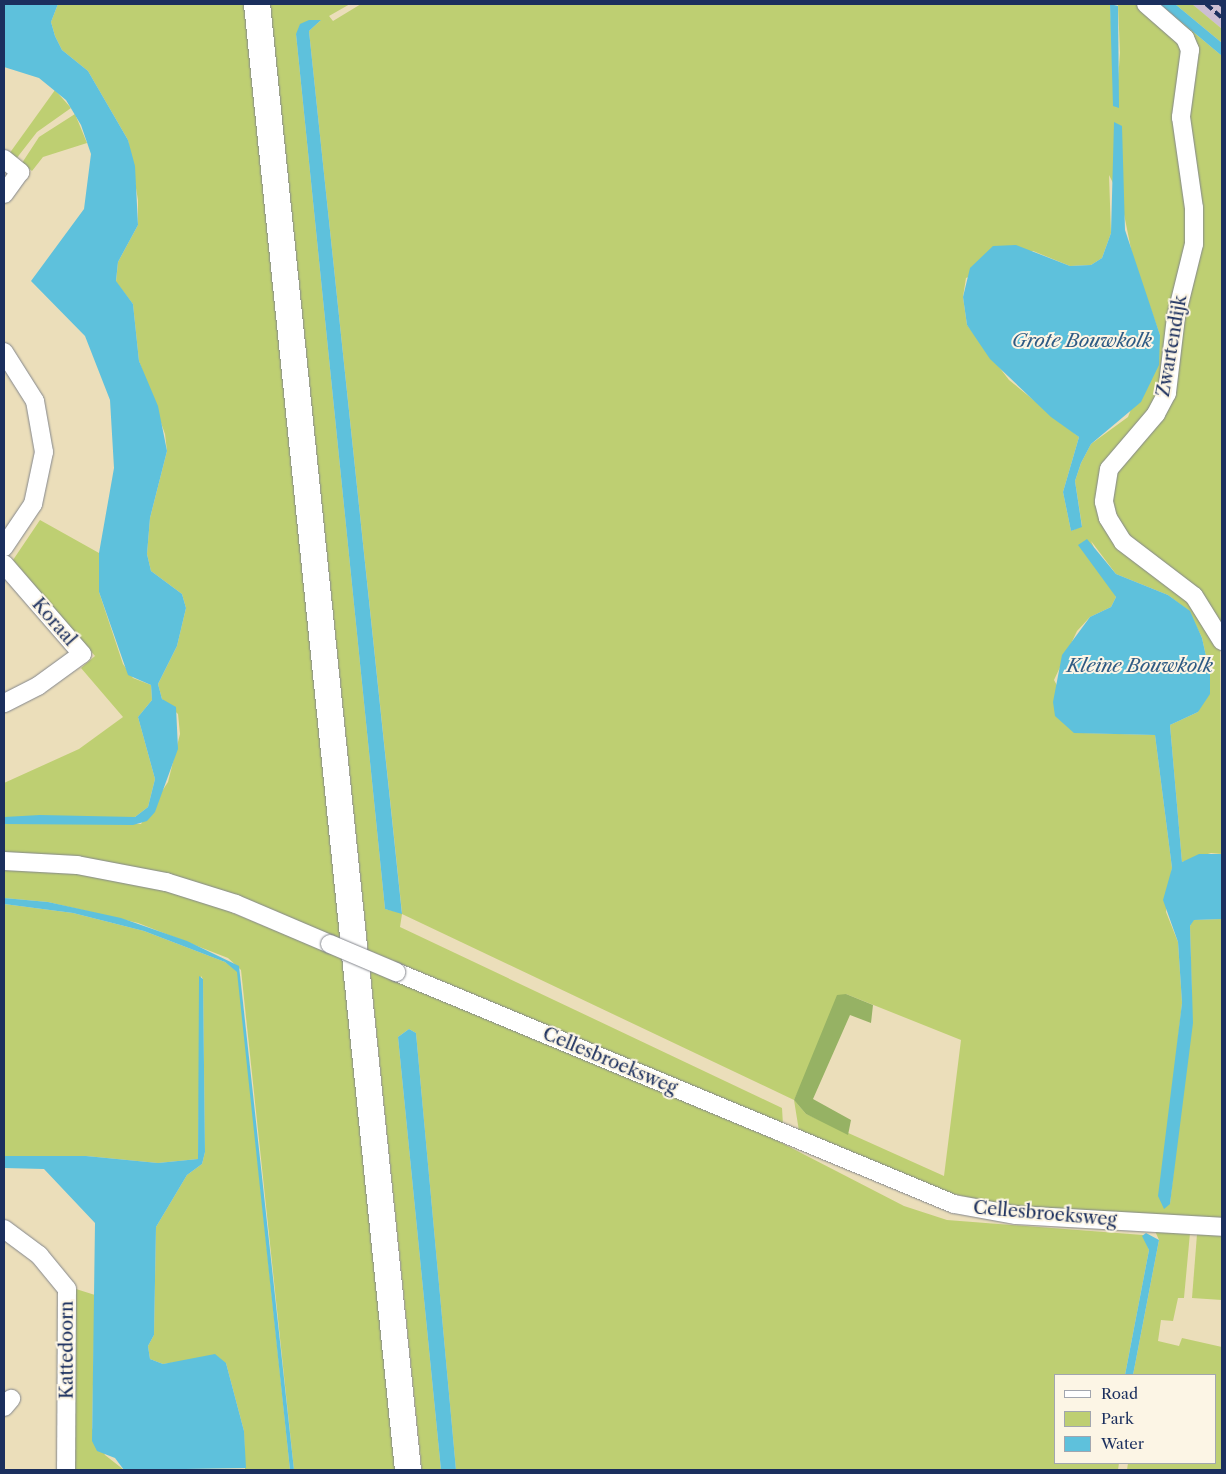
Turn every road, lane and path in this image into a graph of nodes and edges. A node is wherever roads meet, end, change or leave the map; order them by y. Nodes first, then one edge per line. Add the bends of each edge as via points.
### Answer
1 (257, 4) edge
2 (265, 4) edge
3 (1146, 4) edge
4 (4, 159) edge
5 (4, 194) edge
6 (4, 352) edge
7 (4, 548) edge
8 (4, 564) edge
9 (1222, 640) edge
10 (4, 702) edge
11 (4, 861) edge
12 (1222, 1227) edge
13 (4, 1229) edge
14 (66, 1470) edge
15 (408, 1470) edge
16 (416, 1470) edge

1 - 15 highway
2 - 16 highway
3 - 9 street, Zwartendijk via 1185,38 1190,50 1181,124 1194,208 1194,244 1176,317 1167,393 1156,414 1110,469 1104,502 1108,518 1123,542 1194,596
4 - 5 street via 20,172
6 - 7 street via 35,401 44,452 33,504
8 - 10 street, Koraal via 82,654 38,686
11 - 12 street, Cellesbroeksweg, bridge via 77,865 166,882 236,904 954,1204 1016,1215
13 - 14 street, Kattedoorn via 39,1254 67,1289

